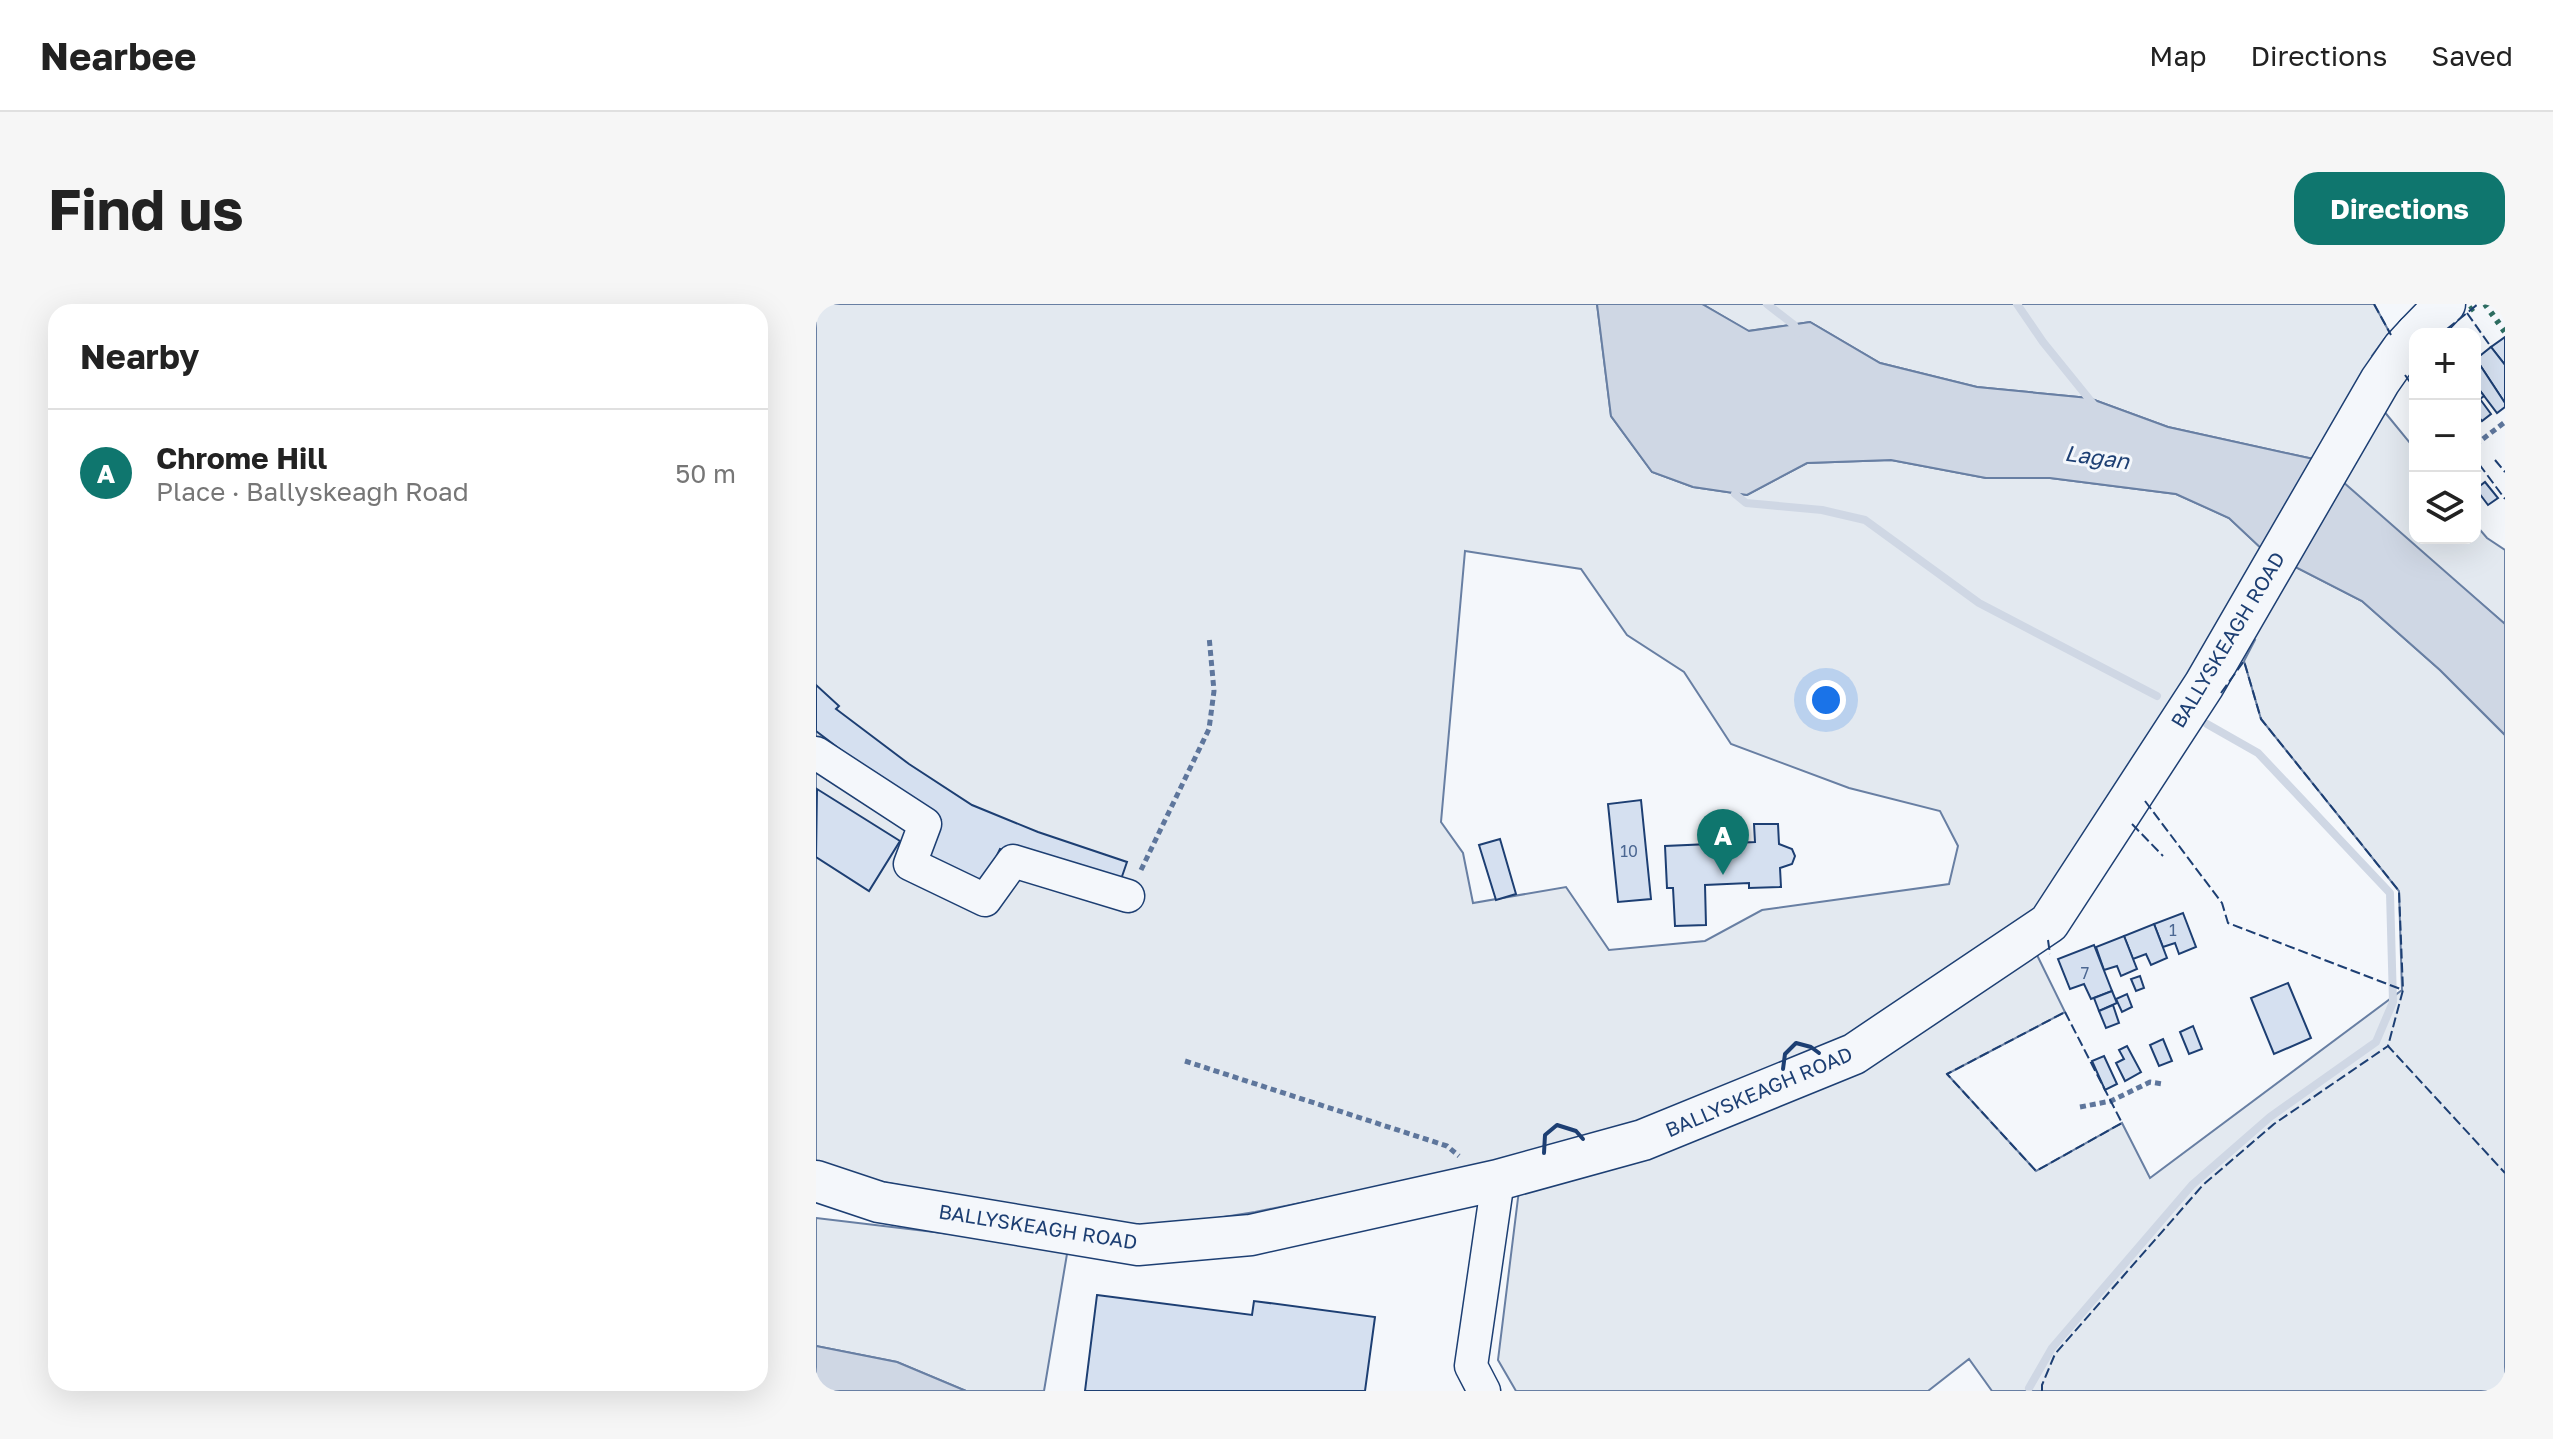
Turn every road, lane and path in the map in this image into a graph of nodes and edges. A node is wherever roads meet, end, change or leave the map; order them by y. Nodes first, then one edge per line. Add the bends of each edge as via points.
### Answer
1 (2445, 304) edge
2 (2423, 328) edge
3 (2409, 342) edge
4 (2505, 422) edge
5 (2481, 440) edge
6 (1209, 636) dead end
7 (816, 753) edge
8 (1128, 896) joint
9 (1185, 1061) dead end
10 (2163, 1084) dead end
11 (2080, 1107) dead end
12 (816, 1181) edge
13 (1489, 1183) junction
14 (1484, 1391) edge

1 - 2 main road, BALLYSKEAGH ROAD
3 - 13 main road, BALLYSKEAGH ROAD via 2380,381 2204,685 2049,923 1854,1054 1643,1140
4 - 5 path
6 - 8 path via 1214,691 1209,729
7 - 8 lane via 925,824 910,864 985,900 1013,861
9 - 13 path via 1447,1146
10 - 11 path via 2150,1082 2111,1101
12 - 13 main road, BALLYSKEAGH ROAD via 879,1202 1138,1245 1251,1235
13 - 14 lane via 1471,1366

